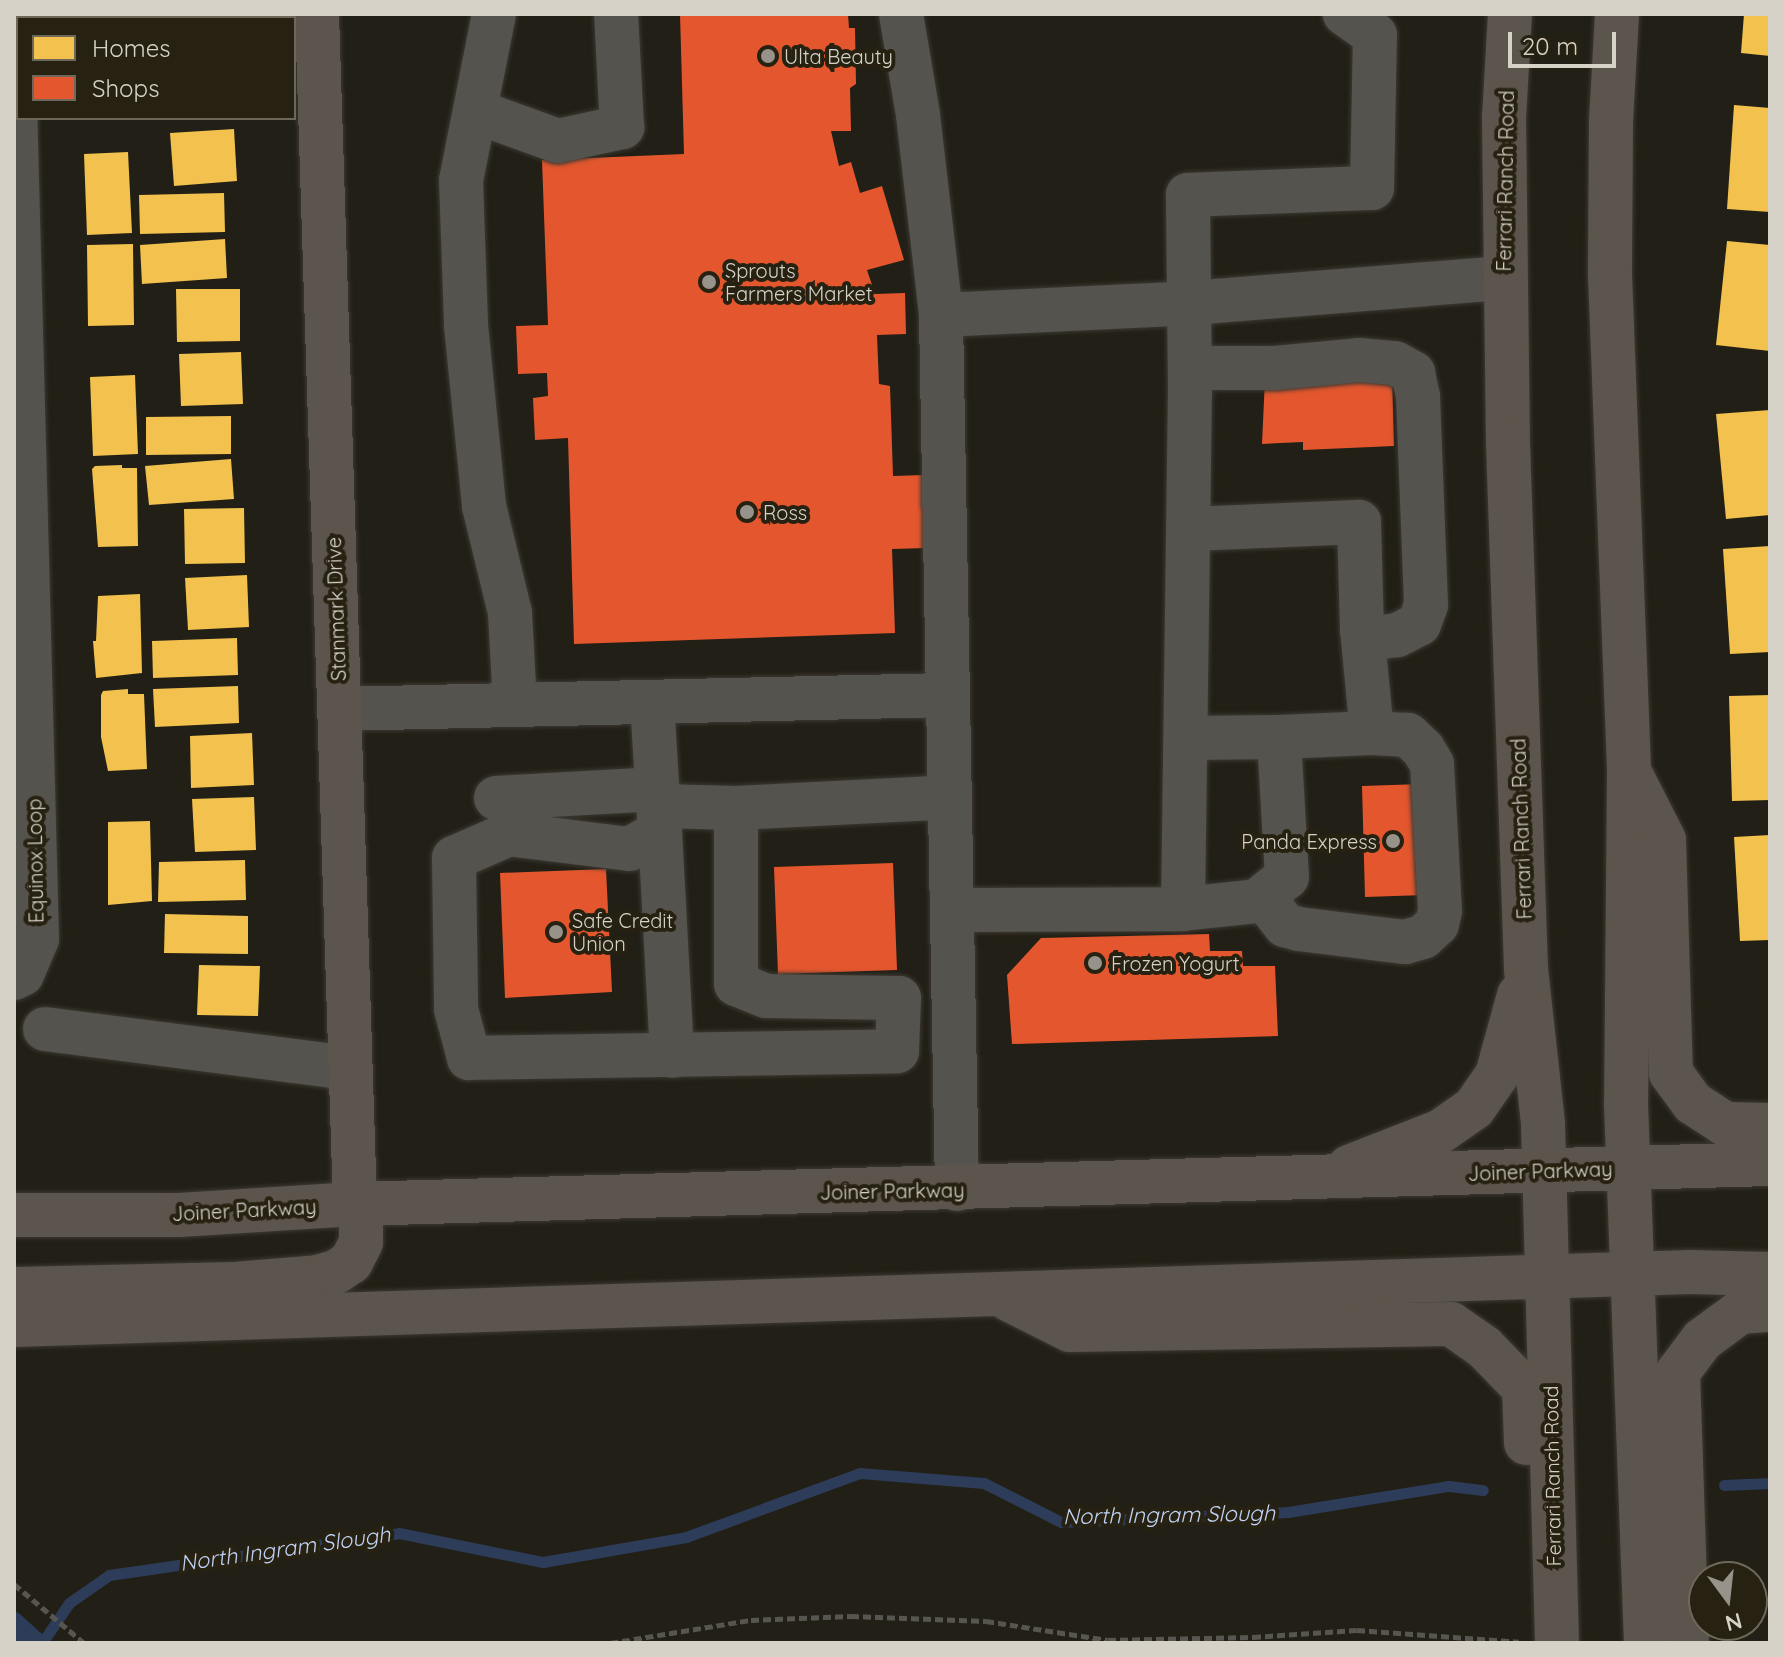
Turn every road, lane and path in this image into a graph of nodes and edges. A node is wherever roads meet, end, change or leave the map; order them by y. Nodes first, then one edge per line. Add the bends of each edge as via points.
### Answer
1 (317, 14) edge
2 (494, 14) edge
3 (616, 14) edge
4 (901, 14) edge
5 (1345, 14) edge
6 (1510, 14) edge
7 (1617, 14) edge
8 (14, 65) edge
9 (475, 111) junction
10 (1504, 278) junction
11 (1191, 303) junction
12 (941, 315) junction
13 (1190, 368) junction
14 (1189, 529) junction
15 (1363, 640) junction
16 (948, 695) junction
17 (652, 702) junction
18 (515, 705) junction
19 (339, 709) junction
20 (1372, 733) junction
21 (1279, 737) junction
22 (1187, 738) junction
23 (1629, 772) junction
24 (950, 797) junction
25 (496, 798) dead end
26 (736, 808) junction
27 (659, 809) junction
28 (1263, 897) junction
29 (1183, 909) junction
30 (952, 910) junction
31 (1526, 969) junction
32 (14, 978) edge
33 (45, 1029) dead end
34 (672, 1056) junction
35 (350, 1068) junction
36 (1770, 1125) edge
37 (1770, 1164) edge
38 (1628, 1169) junction
39 (1544, 1172) junction
40 (1319, 1178) junction
41 (957, 1189) junction
42 (355, 1204) junction
43 (14, 1215) edge
44 (1770, 1274) edge
45 (1633, 1275) junction
46 (1546, 1278) junction
47 (14, 1289) edge
48 (1002, 1296) junction
49 (1770, 1310) edge
50 (14, 1325) edge
51 (14, 1584) edge
52 (84, 1643) edge
53 (610, 1643) edge
54 (1532, 1643) edge
55 (1557, 1643) edge
56 (1646, 1643) edge
57 (1687, 1643) edge

1 - 19 main road, Stanmark Drive
2 - 9 street
3 - 9 street via 622,127 558,141
4 - 12 street
5 - 11 street via 1375,35 1372,188 1188,195
6 - 10 main road, Ferrari Ranch Road
7 - 23 main road via 1610,274
8 - 32 street, Equinox Loop via 37,939 22,974
9 - 18 street via 461,180 466,325 484,506 510,613
10 - 11 street
10 - 31 main road, Ferrari Ranch Road
11 - 12 street
11 - 13 street
12 - 16 street
13 - 14 street
13 - 15 street via 1275,368 1359,360 1395,363 1413,373 1426,605 1419,624 1397,635
14 - 15 street via 1359,522
14 - 22 street
15 - 20 street
16 - 17 street
16 - 24 street
17 - 18 street
17 - 27 street
18 - 19 street
19 - 35 main road, Stanmark Drive
20 - 21 street
20 - 28 street via 1408,735 1432,764 1437,924 1423,937 1405,942 1299,929 1285,925
21 - 22 street
21 - 28 street via 1287,877
22 - 29 street
23 - 36 main road via 1664,840 1671,1073 1693,1103 1725,1124
23 - 38 main road
24 - 26 street
24 - 30 street
25 - 27 street
26 - 27 street
26 - 34 street via 736,984 766,996 899,998 897,1051
27 - 34 street
27 - 34 street via 629,849 509,834 454,858 456,1009 469,1058
28 - 29 street
29 - 30 street
30 - 41 street
31 - 39 main road, Ferrari Ranch Road
31 - 40 main road via 1497,1075 1474,1108 1441,1131
33 - 35 street
35 - 42 main road, Stanmark Drive
37 - 38 main road, Joiner Parkway
38 - 39 main road, Joiner Parkway
38 - 45 main road
39 - 40 main road, Joiner Parkway
39 - 46 main road, Ferrari Ranch Road
40 - 41 main road, Joiner Parkway
41 - 42 main road, Joiner Parkway
42 - 43 main road, Joiner Parkway via 179,1215
42 - 47 main road, Stanmark Drive via 361,1242 351,1262 318,1277
44 - 45 main road
45 - 46 main road
45 - 56 main road
46 - 48 main road
46 - 55 main road, Ferrari Ranch Road
48 - 50 main road
48 - 54 main road via 1070,1330 1451,1324 1484,1347 1524,1388
49 - 57 main road via 1740,1312 1702,1340 1678,1372
51 - 52 path
53 - 54 path via 751,1620 812,1616 986,1621 1108,1640 1357,1630

